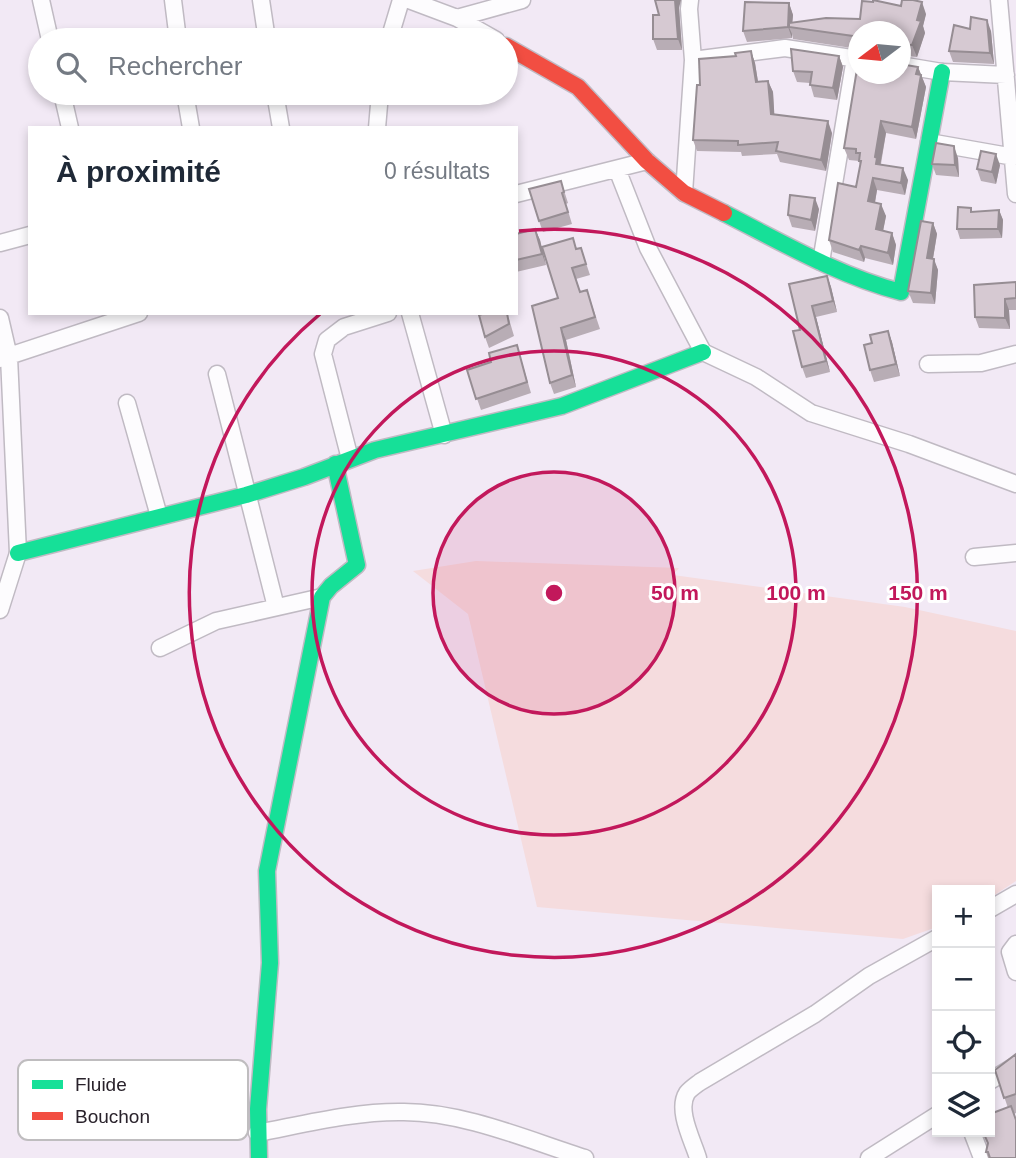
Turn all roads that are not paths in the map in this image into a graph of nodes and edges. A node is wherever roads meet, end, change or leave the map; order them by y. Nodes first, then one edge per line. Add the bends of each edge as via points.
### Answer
1 (41, 0) edge
2 (173, 0) edge
3 (261, 0) edge
4 (401, 0) edge
5 (409, 0) edge
6 (522, 0) edge
7 (690, 0) edge
8 (988, 0) edge
9 (999, 0) edge
10 (457, 18) junction
11 (47, 28) edge
12 (176, 28) edge
13 (265, 28) edge
14 (393, 28) edge
15 (475, 28) edge
16 (518, 53) edge
17 (848, 58) edge
18 (693, 60) junction
19 (911, 67) edge
20 (942, 72) junction
21 (1006, 75) junction
22 (853, 84) edge
23 (65, 105) edge
24 (187, 105) edge
25 (277, 105) edge
26 (379, 105) edge
27 (70, 126) edge
28 (191, 126) edge
29 (281, 126) edge
30 (377, 126) edge
31 (929, 142) junction
32 (1014, 157) junction
33 (647, 161) junction
34 (617, 169) junction
35 (684, 193) junction
36 (518, 194) edge
37 (1016, 194) edge
38 (28, 236) edge
39 (0, 243) edge
40 (821, 262) junction
41 (382, 315) edge
42 (411, 315) edge
43 (0, 318) edge
44 (113, 318) edge
45 (703, 352) junction
46 (1016, 354) edge
47 (5, 358) edge
48 (928, 364) dead end
49 (217, 374) dead end
50 (127, 402) dead end
51 (444, 435) junction
52 (342, 462) junction
53 (1016, 484) edge
54 (246, 495) junction
55 (159, 516) junction
56 (18, 553) junction
57 (1016, 553) edge
58 (974, 557) dead end
59 (322, 597) junction
60 (276, 607) junction
61 (0, 610) edge
62 (160, 648) dead end
63 (1016, 894) edge
64 (995, 906) edge
65 (932, 941) edge
66 (1016, 944) edge
67 (1016, 972) edge
68 (1016, 1065) edge
69 (995, 1078) edge
70 (932, 1118) edge
71 (257, 1133) junction
72 (974, 1137) edge
73 (522, 1138) junction
74 (875, 1156) edge
75 (259, 1158) edge
76 (531, 1158) edge
77 (585, 1158) edge
78 (698, 1158) edge
79 (982, 1158) edge

1 - 11 street
2 - 12 street
3 - 13 street
4 - 14 street
5 - 10 street
6 - 10 street
7 - 18 street
8 - 9 street
9 - 21 street
10 - 15 street
16 - 33 street via 578,88
17 - 18 street via 785,48
18 - 35 street
19 - 20 street
20 - 21 street
20 - 31 street
21 - 32 street
22 - 40 street
23 - 27 street
24 - 28 street
25 - 29 street
26 - 30 street
31 - 32 street
31 - 40 street via 901,292
32 - 37 street
33 - 34 street
33 - 35 street
34 - 36 street
34 - 45 street via 648,248
35 - 40 street
38 - 39 street
41 - 52 street via 344,327 327,340 323,354
42 - 51 street
43 - 47 street
44 - 47 street
45 - 51 street via 562,406
45 - 53 street via 756,377 811,413 909,443
46 - 48 street via 981,363
47 - 56 street
49 - 54 street
50 - 55 street
51 - 52 street
52 - 54 street
52 - 59 street via 357,565
54 - 55 street
54 - 60 street
55 - 56 street
56 - 61 street
57 - 58 street
59 - 60 street
59 - 71 street via 267,871 271,965
60 - 62 street via 216,621
63 - 64 street
65 - 78 street via 688,1093 684,1112
66 - 67 street via 1010,952
68 - 69 street
70 - 74 street
71 - 73 street via 360,1114 406,1111 462,1119
71 - 75 street
72 - 79 street
73 - 76 street
73 - 77 street

